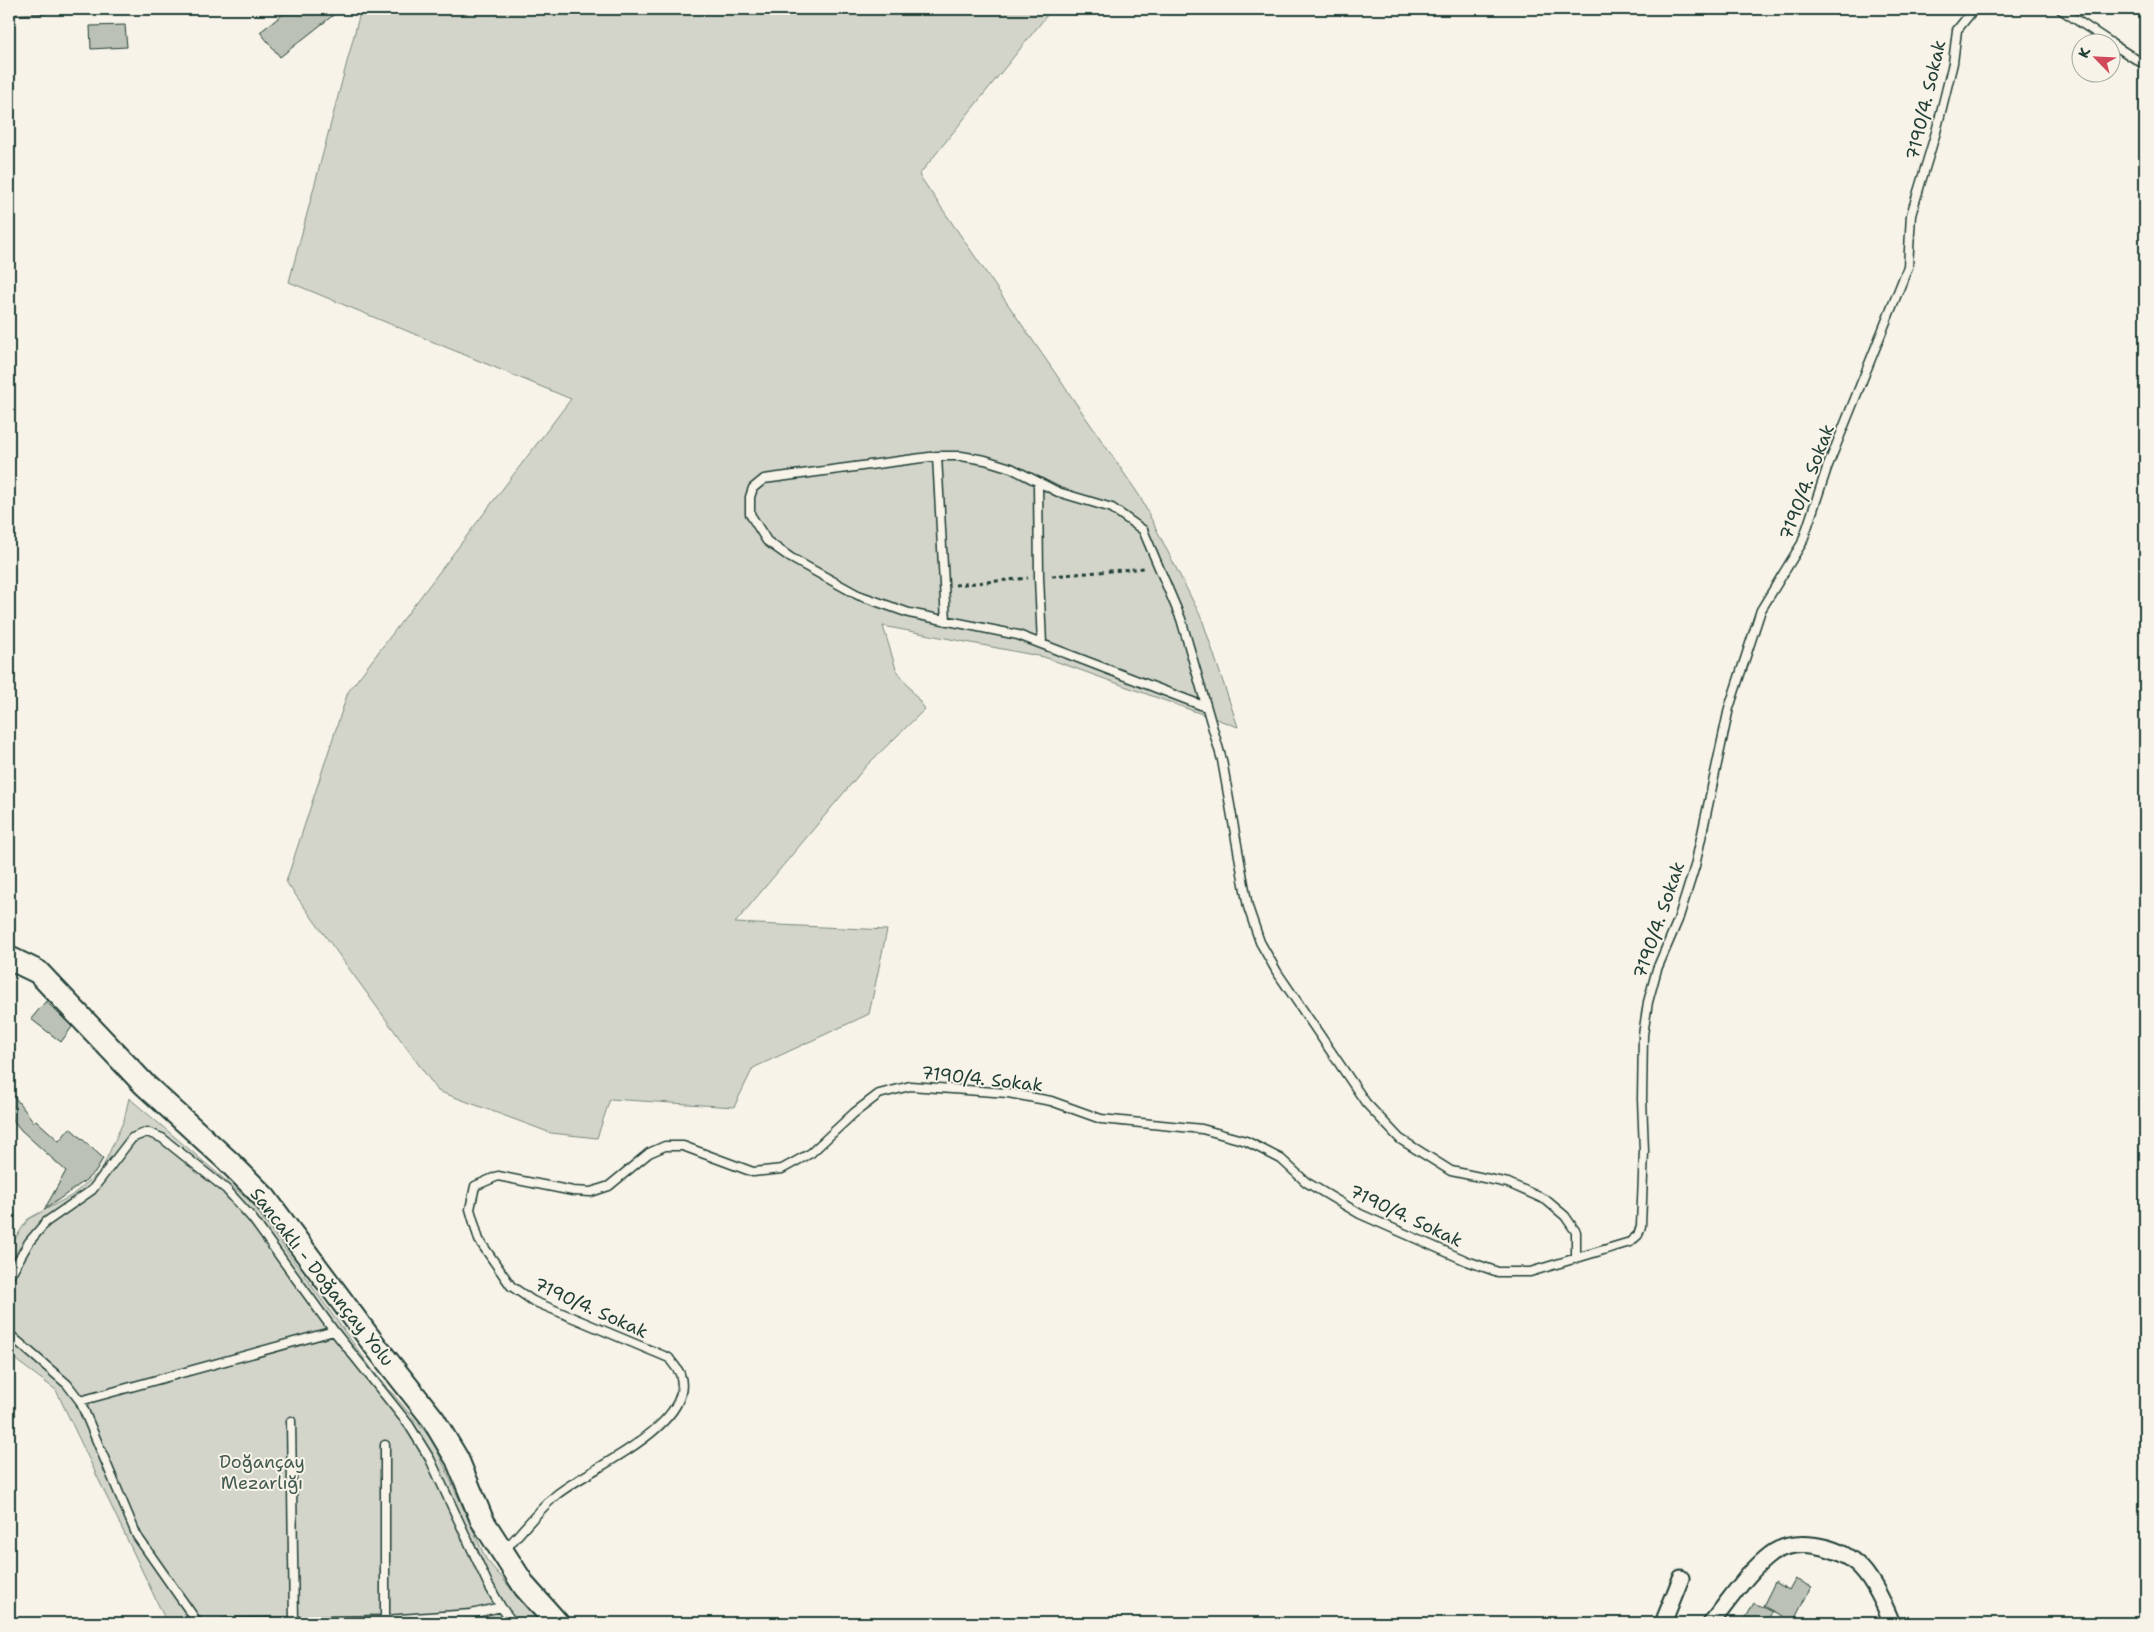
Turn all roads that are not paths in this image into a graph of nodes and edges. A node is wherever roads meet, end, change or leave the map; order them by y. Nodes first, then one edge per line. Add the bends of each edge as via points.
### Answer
1 (43, 9) edge
2 (1974, 9) edge
3 (2061, 9) edge
4 (9, 10) edge
5 (2094, 32) edge
6 (2122, 50) edge
7 (2145, 66) edge
8 (937, 456) junction
9 (1038, 483) junction
10 (946, 621) junction
11 (1042, 644) junction
12 (1206, 707) junction
13 (9, 958) edge
14 (1576, 1258) junction
15 (9, 1277) edge
16 (334, 1331) junction
17 (9, 1334) edge
18 (80, 1401) junction
19 (291, 1421) dead end
20 (385, 1445) dead end
21 (503, 1552) junction
22 (1681, 1578) dead end
23 (501, 1606) junction
24 (294, 1621) junction
25 (385, 1622) edge
26 (198, 1623) edge
27 (224, 1623) edge
28 (513, 1623) edge
29 (557, 1623) edge
30 (1663, 1623) edge
31 (1711, 1623) edge
32 (1892, 1623) edge

1 - 4 lane
2 - 14 lane, 7190/4. Sokak via 1957,30 1953,63 1936,132 1911,215 1908,267 1827,468 1802,543 1761,610 1729,708 1694,866 1678,920 1657,969 1643,1035 1641,1226 1638,1235 1630,1242
3 - 5 lane
6 - 7 lane
8 - 9 lane via 985,460 1011,468
8 - 10 lane
8 - 10 lane via 764,479 753,488 750,514 766,541 791,558 858,594 909,614
9 - 11 lane
9 - 12 lane via 1112,508 1143,530 1181,619
10 - 11 lane via 1018,635
11 - 12 lane
12 - 14 lane via 1222,760 1248,907 1260,942 1277,972 1366,1103 1400,1139 1451,1171 1508,1183 1546,1200 1565,1216 1576,1232
13 - 21 street, Sancaklı - Doğançay Yolu via 38,972 145,1085 265,1198 433,1419 457,1459 482,1520
14 - 21 lane, 7190/4. Sokak via 1530,1272 1498,1272 1360,1214 1306,1182 1281,1159 1246,1140 1202,1129 1100,1119 1050,1101 1008,1093 910,1086 879,1094 811,1153 782,1169 753,1172 684,1146 665,1146 649,1153 609,1186 591,1192 498,1176 475,1186 470,1209 479,1240 511,1286 533,1301 669,1358 680,1374 681,1386 677,1402 654,1432 555,1496
15 - 16 lane via 29,1242 46,1222 92,1190 132,1138 147,1132 162,1138 226,1189 252,1218
16 - 18 lane
16 - 23 lane via 408,1425 430,1459
17 - 18 lane via 67,1384
18 - 26 lane via 137,1536
19 - 24 lane
20 - 25 lane
21 - 29 street, Sancaklı - Doğançay Yolu via 525,1587
22 - 30 street
23 - 25 lane via 471,1614
23 - 28 lane
24 - 25 lane
24 - 27 lane
31 - 32 street via 1754,1570 1773,1553 1791,1546 1813,1544 1857,1564

